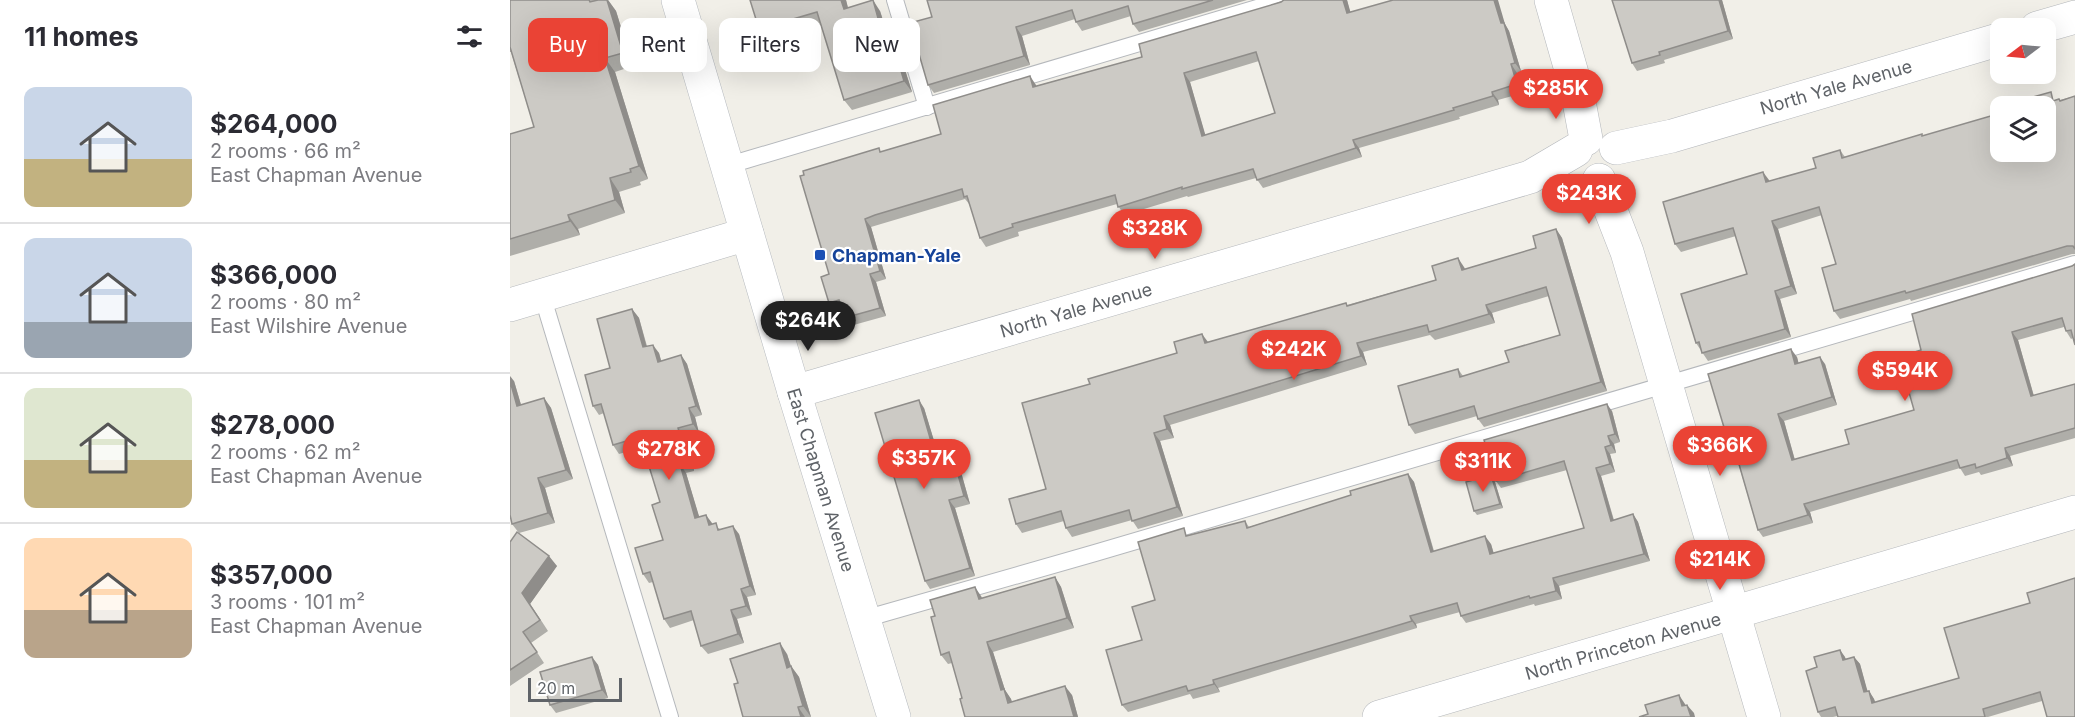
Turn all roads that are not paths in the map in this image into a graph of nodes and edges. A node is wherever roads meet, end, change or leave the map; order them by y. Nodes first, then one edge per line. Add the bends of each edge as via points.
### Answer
1 (678, 0) edge
2 (895, 0) edge
3 (1284, 0) edge
4 (1551, 0) edge
5 (2075, 17) edge
6 (2056, 22) edge
7 (1990, 42) edge
8 (927, 107) junction
9 (1599, 158) junction
10 (726, 166) junction
11 (747, 234) junction
12 (2075, 264) edge
13 (542, 296) junction
14 (510, 305) edge
15 (1666, 385) junction
16 (794, 392) junction
17 (2075, 512) edge
18 (1734, 613) junction
19 (864, 619) junction
20 (670, 717) edge
21 (894, 717) edge
22 (1379, 717) edge
23 (1764, 717) edge

1 - 10 street, East Chapman Avenue
2 - 8 lane
3 - 8 lane
4 - 9 street
5 - 6 street
7 - 9 street, North Yale Avenue
8 - 10 lane
9 - 15 street
9 - 16 street, North Yale Avenue
10 - 11 street, East Chapman Avenue
11 - 13 street
11 - 16 street, East Chapman Avenue
12 - 15 lane
13 - 14 street
13 - 20 lane
15 - 18 street
15 - 19 lane
16 - 19 street, East Chapman Avenue
17 - 18 street, North Princeton Avenue
18 - 22 street, North Princeton Avenue
18 - 23 street
19 - 21 street, East Chapman Avenue

